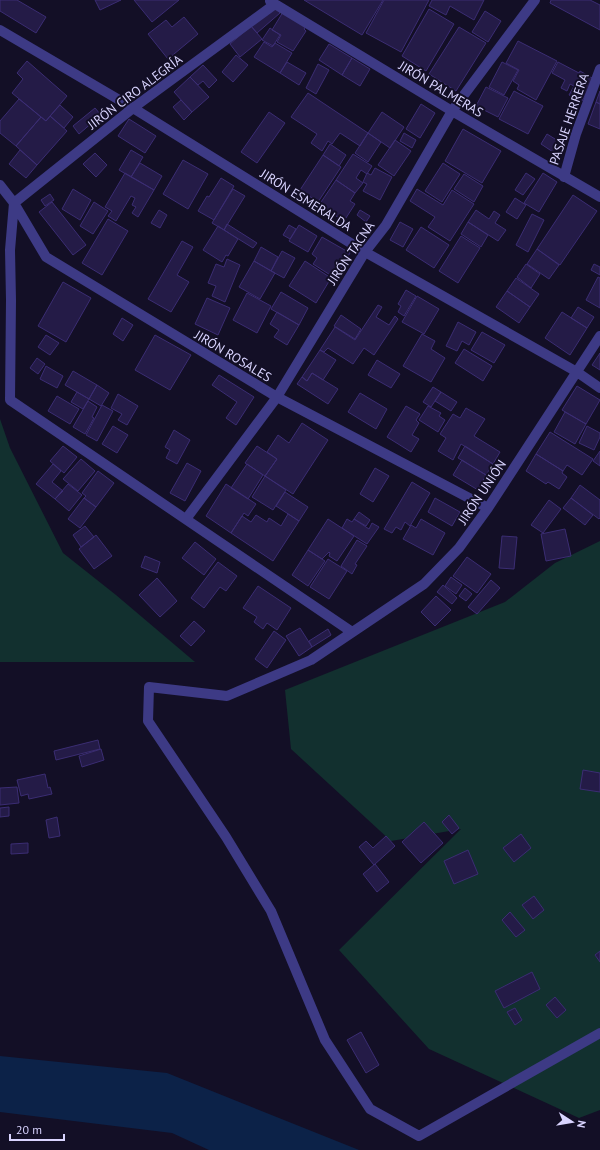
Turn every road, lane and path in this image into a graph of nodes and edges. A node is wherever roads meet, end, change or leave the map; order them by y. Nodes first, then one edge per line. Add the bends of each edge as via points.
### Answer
1 (534, 0) edge
2 (272, 2) edge
3 (0, 30) edge
4 (600, 69) edge
5 (133, 108) junction
6 (452, 111) junction
7 (564, 177) junction
8 (0, 185) edge
9 (600, 197) edge
10 (14, 203) junction
11 (365, 252) junction
12 (600, 336) edge
13 (576, 372) junction
14 (600, 388) edge
15 (276, 397) junction
16 (488, 508) junction
17 (186, 519) junction
18 (352, 632) junction
19 (600, 1033) edge

1 - 6 street, JIRÓN TACNA
2 - 5 street, JIRÓN CIRO ALEGRÍA
2 - 6 street, JIRÓN PALMERAS
3 - 5 street, JIRÓN ESMERALDA
4 - 7 street, PASAJE HERRERA via 576,134
5 - 10 street, JIRÓN CIRO ALEGRÍA
5 - 11 street, JIRÓN ESMERALDA
6 - 7 street, JIRÓN PALMERAS
6 - 11 street, JIRÓN TACNA via 386,225
7 - 9 street, JIRÓN PALMERAS
8 - 10 street, JIRÓN ROSALES
10 - 15 street, JIRÓN ROSALES via 46,257
10 - 17 street via 10,250 10,400
11 - 13 street, JIRÓN ESMERALDA
11 - 15 street, JIRÓN TACNA
12 - 13 street, JIRÓN UNIÓN
13 - 14 street, JIRÓN ESMERALDA
13 - 16 street, JIRÓN UNIÓN
15 - 16 street, JIRÓN ROSALES
15 - 17 street, JIRÓN TACNA
16 - 18 street, JIRÓN UNIÓN via 459,548 424,584
17 - 18 street
18 - 19 street, JIRÓN UNIÓN via 311,660 227,696 149,687 148,721 226,837 270,912 325,1040 370,1109 419,1136

